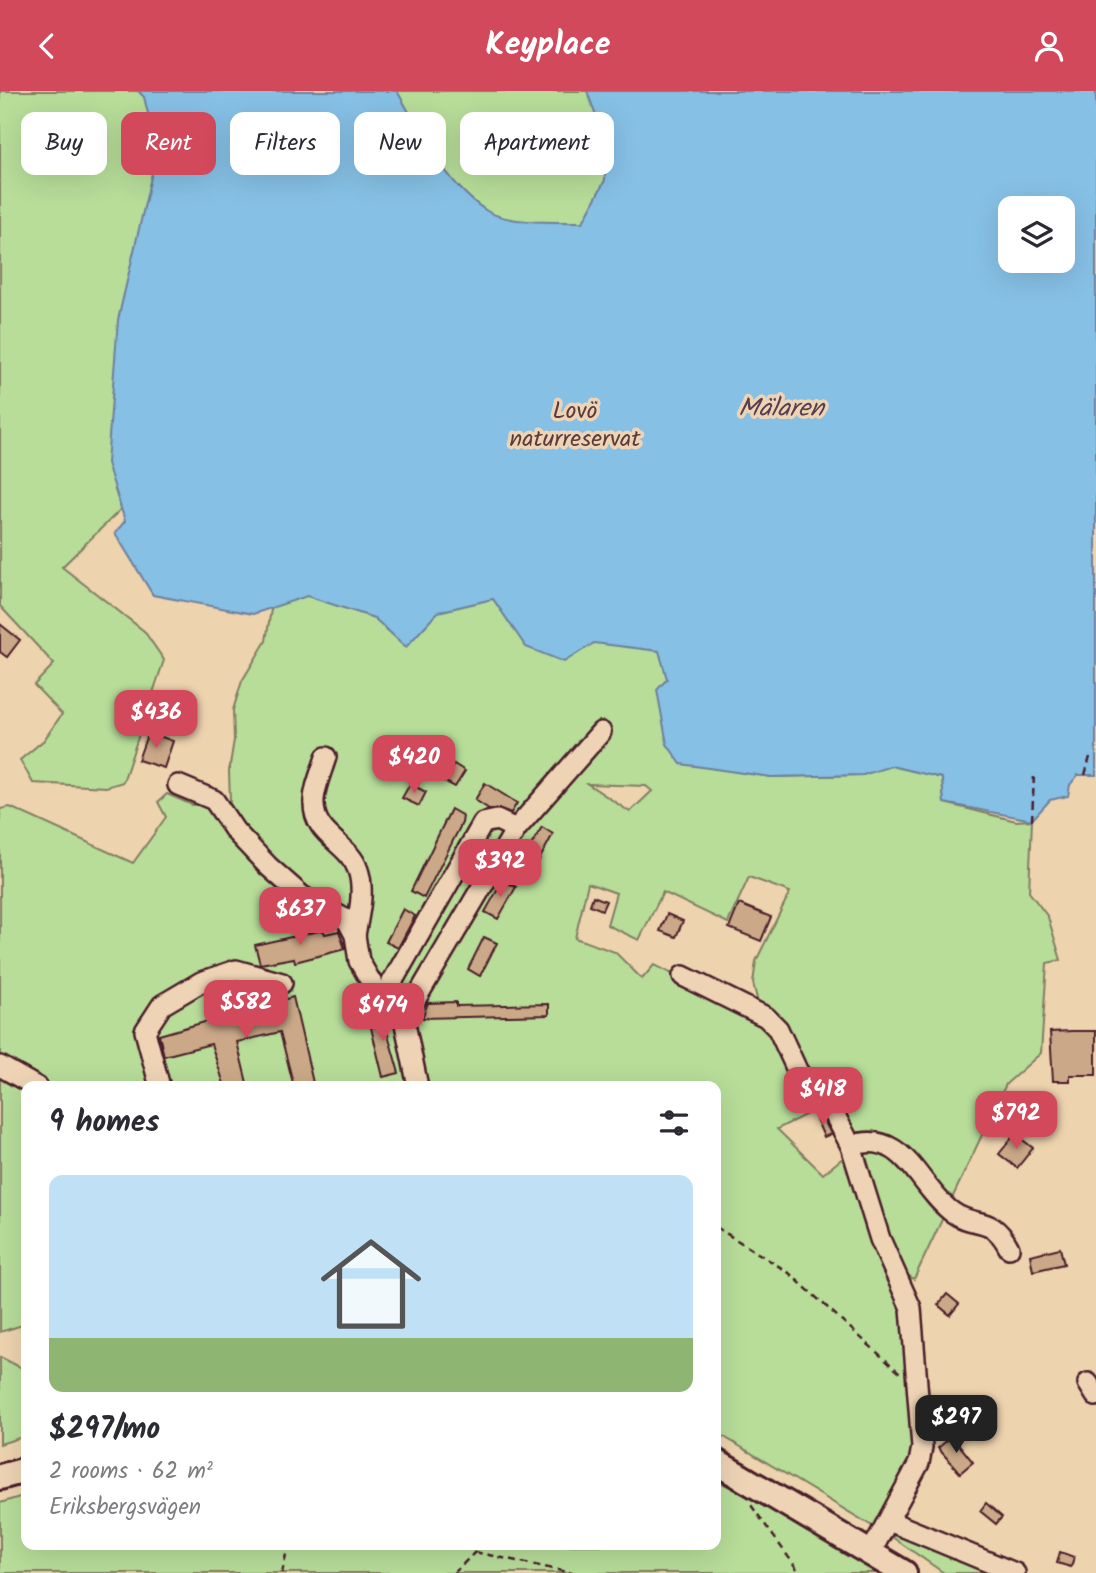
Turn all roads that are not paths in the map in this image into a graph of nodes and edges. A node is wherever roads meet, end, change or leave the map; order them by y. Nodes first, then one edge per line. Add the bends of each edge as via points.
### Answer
1 (601, 732) dead end
2 (326, 757) dead end
3 (178, 785) dead end
4 (516, 829) junction
5 (355, 935) junction
6 (683, 976) dead end
7 (282, 983) dead end
8 (406, 1013) junction
9 (0, 1066) edge
10 (26, 1081) edge
11 (158, 1081) edge
12 (417, 1081) edge
13 (851, 1146) junction
14 (1009, 1248) dead end
15 (721, 1465) edge
16 (21, 1471) edge
17 (0, 1478) edge
18 (889, 1521) junction
19 (871, 1552) junction
20 (904, 1573) edge
21 (1016, 1573) edge

1 - 4 street
2 - 5 street via 314,804 319,828 358,869 361,903
3 - 5 street via 214,800 268,866 302,896 347,920
4 - 8 street
4 - 8 street via 497,820 483,823 392,982 393,995
5 - 8 street via 359,961 374,987
6 - 13 street via 766,1017 778,1029 798,1072 831,1108
7 - 11 street via 236,970 201,982 162,1005 145,1031
8 - 12 street
9 - 10 street
13 - 14 street via 876,1142 895,1149 951,1211 992,1226
13 - 18 street via 880,1239 911,1308 922,1423 919,1463
15 - 19 main road
16 - 17 main road
18 - 19 street
18 - 21 street
19 - 20 main road

